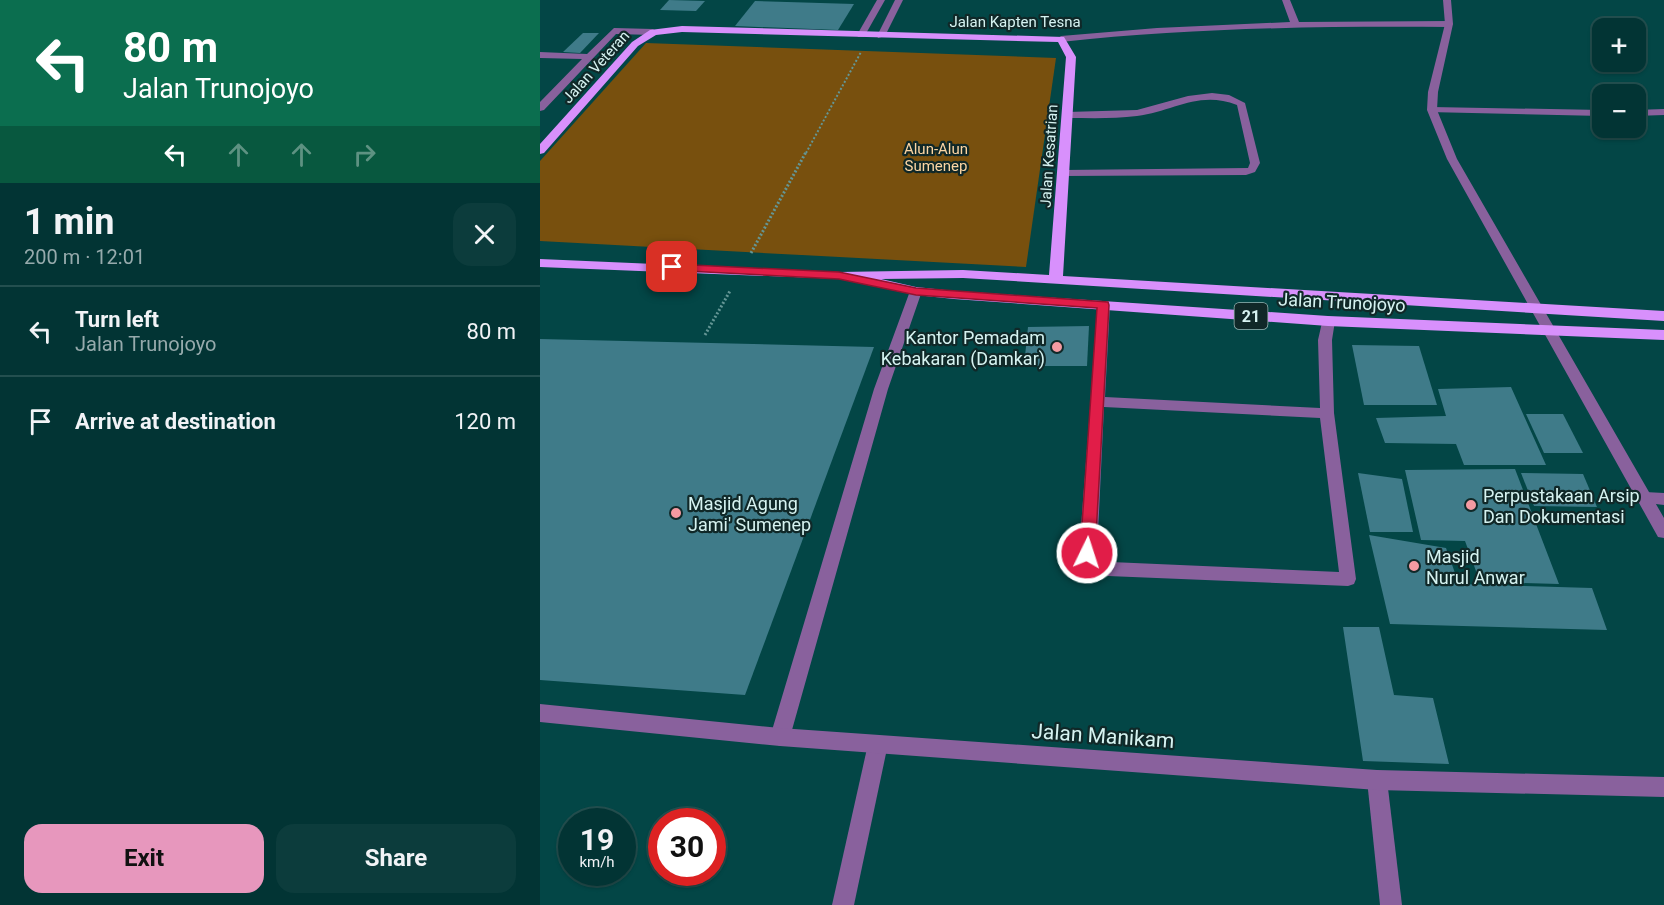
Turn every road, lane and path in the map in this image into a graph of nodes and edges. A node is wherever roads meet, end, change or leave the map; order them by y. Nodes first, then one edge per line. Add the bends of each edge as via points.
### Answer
1 (881, 0) edge
2 (899, 0) edge
3 (1286, 0) edge
4 (1447, 0) edge
5 (1449, 24) junction
6 (1296, 25) junction
7 (653, 32) junction
8 (870, 36) junction
9 (1061, 39) junction
10 (540, 55) edge
11 (589, 57) junction
12 (540, 108) edge
13 (1432, 110) junction
14 (1646, 112) edge
15 (1664, 112) edge
16 (1592, 113) edge
17 (1067, 115) junction
18 (540, 151) edge
19 (1063, 173) junction
20 (540, 261) edge
21 (741, 270) junction
22 (839, 276) junction
23 (1056, 278) junction
24 (916, 291) junction
25 (1104, 305) junction
26 (1537, 309) junction
27 (1664, 316) edge
28 (1328, 321) junction
29 (1549, 331) junction
30 (705, 335) dead end
31 (1664, 335) edge
32 (1098, 402) junction
33 (1327, 413) junction
34 (1646, 498) junction
35 (1664, 499) edge
36 (1664, 532) edge
37 (540, 713) edge
38 (780, 737) junction
39 (878, 744) junction
40 (1377, 780) junction
41 (1664, 787) edge
42 (843, 905) edge
43 (1391, 905) edge

1 - 8 street
2 - 8 street
3 - 6 street
4 - 5 street
5 - 6 street, Jalan Kapten Tesna
5 - 13 street
6 - 9 street, Jalan Kapten Tesna
7 - 8 highway, Jalan Kapten Tesna via 682,28
7 - 11 street via 614,31
7 - 18 highway, Jalan Veteran via 635,44
8 - 9 highway, Jalan Kapten Tesna
8 - 21 path
9 - 17 highway, Jalan Kesatrian via 1071,57
10 - 11 street
11 - 12 street
13 - 16 street
13 - 26 street via 1452,159
14 - 15 street
17 - 19 highway, Jalan Kesatrian
17 - 19 lane via 1138,113 1186,98 1220,96 1241,103 1255,163 1246,172
19 - 23 highway, Jalan Kesatrian
20 - 21 highway, Jalan Trunojoyo / 21
21 - 22 highway, Jalan Trunojoyo / 21
21 - 30 path
22 - 23 highway, Jalan Trunojoyo / 21 via 963,274
22 - 24 highway, Jalan Trunojoyo / 21
23 - 26 highway, Jalan Trunojoyo / 21
24 - 25 highway, Jalan Trunojoyo / 21
24 - 38 street via 880,389
25 - 28 highway, Jalan Trunojoyo / 21
25 - 32 street
26 - 27 highway, Jalan Trunojoyo / 21
26 - 29 street
28 - 29 highway, Jalan Trunojoyo / 21
28 - 33 street
29 - 31 highway, Jalan Trunojoyo / 21
29 - 34 street
32 - 33 street
32 - 33 street via 1087,553 1098,565 1108,569 1348,579
34 - 35 street
34 - 36 street
37 - 38 street, Jalan Manikam
38 - 39 street, Jalan Manikam
39 - 40 street, Jalan Manikam
39 - 42 street
40 - 41 street, Jalan Manikam
40 - 43 street

